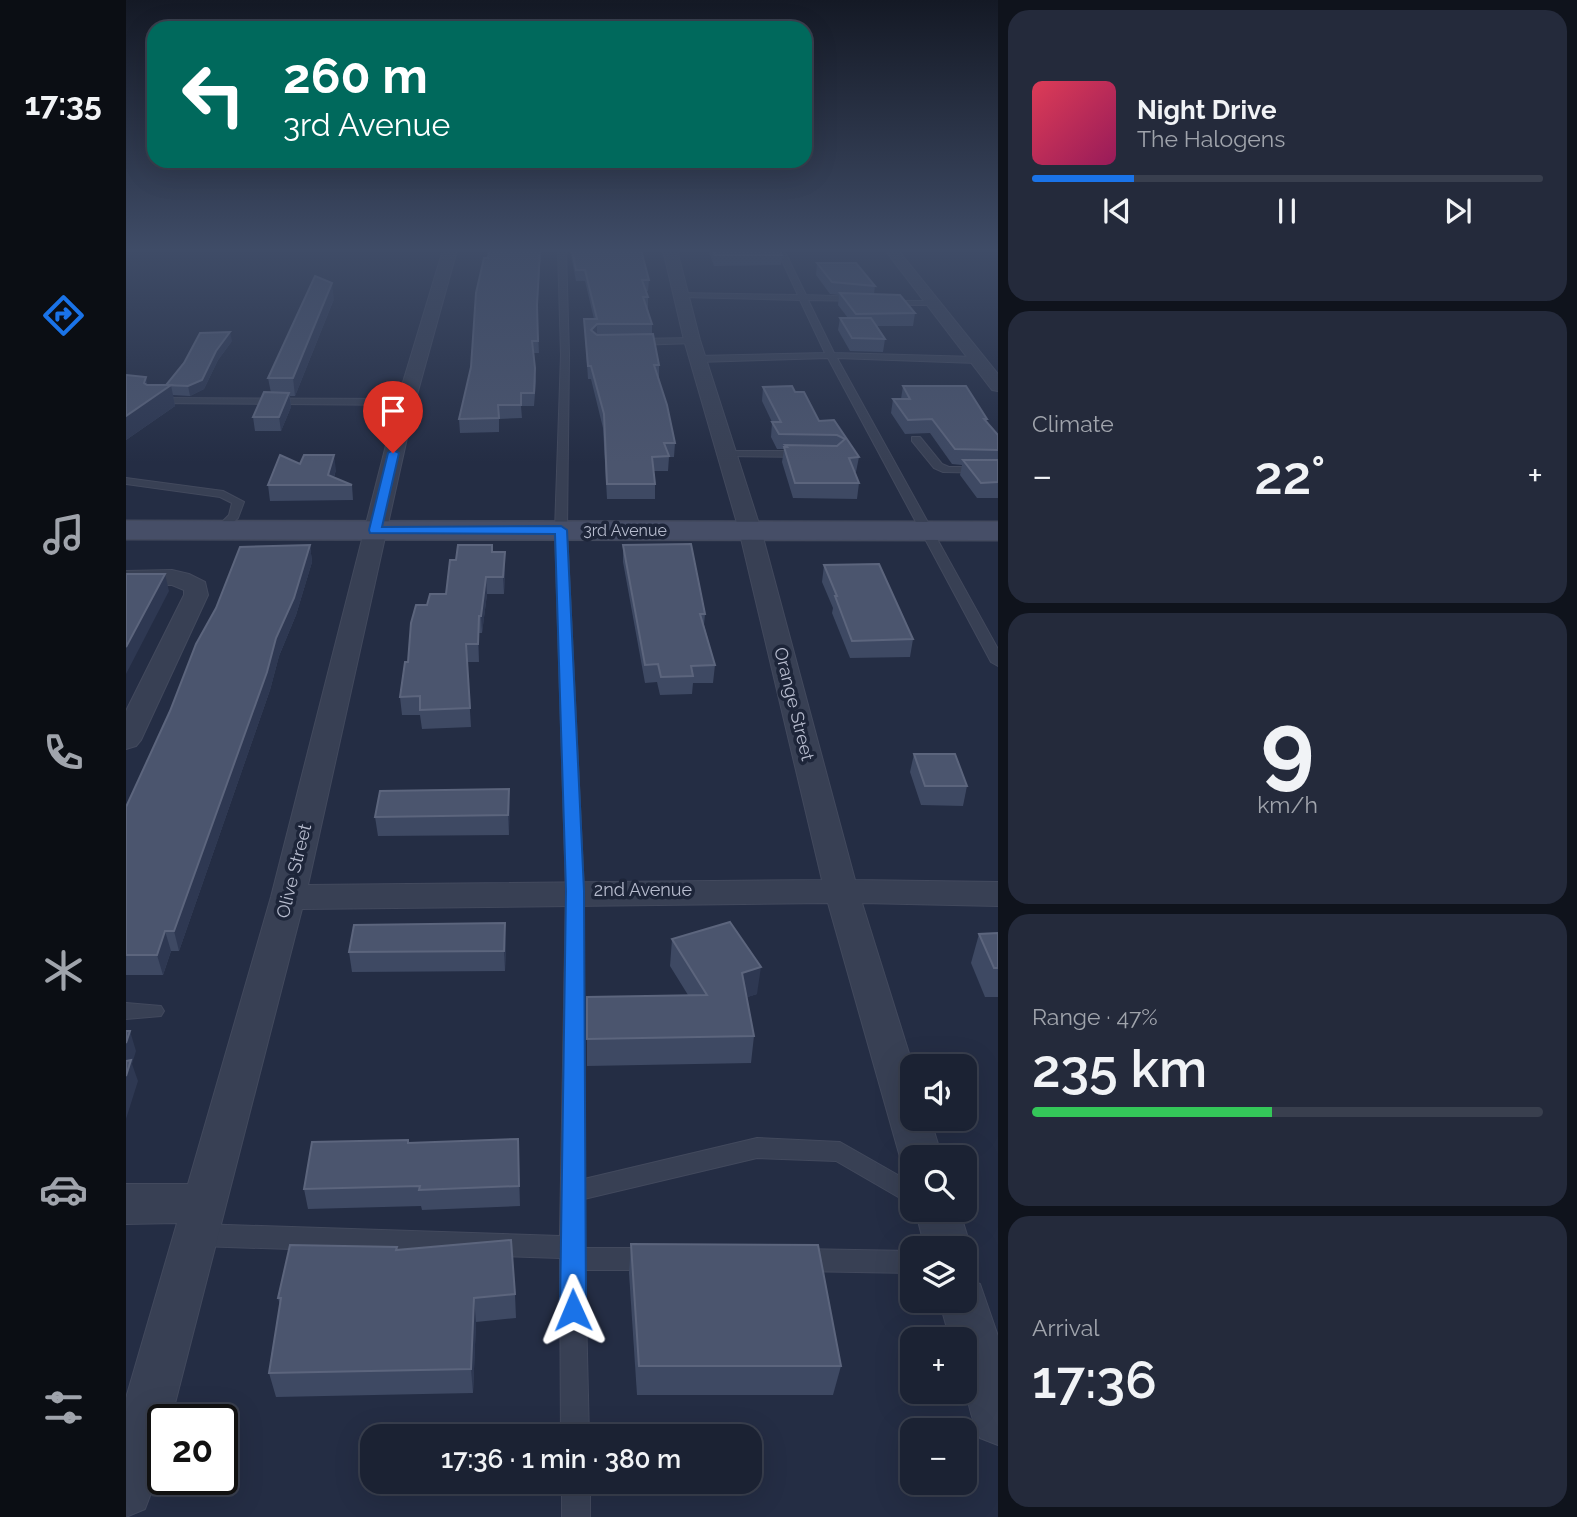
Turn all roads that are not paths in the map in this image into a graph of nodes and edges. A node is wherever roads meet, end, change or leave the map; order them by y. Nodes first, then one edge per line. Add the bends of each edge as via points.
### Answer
1 (429, 321) edge
2 (564, 321) edge
3 (688, 321) edge
4 (814, 321) edge
5 (945, 321) edge
6 (624, 342) edge
7 (695, 350) junction
8 (831, 355) junction
9 (976, 360) junction
10 (998, 386) edge
11 (154, 401) edge
12 (406, 401) junction
13 (916, 439) dead end
14 (727, 454) junction
15 (822, 454) edge
16 (998, 470) edge
17 (126, 481) edge
18 (126, 530) edge
19 (220, 530) junction
20 (375, 530) junction
21 (561, 530) junction
22 (750, 530) junction
23 (923, 530) junction
24 (998, 531) edge
25 (126, 578) edge
26 (998, 662) edge
27 (127, 736) edge
28 (841, 890) junction
29 (575, 891) junction
30 (998, 894) edge
31 (288, 897) junction
32 (126, 1011) edge
33 (154, 1012) dead end
34 (917, 1145) edge
35 (572, 1192) junction
36 (900, 1192) edge
37 (126, 1204) edge
38 (201, 1219) junction
39 (572, 1253) junction
40 (678, 1259) edge
41 (772, 1260) edge
42 (900, 1262) edge
43 (967, 1313) edge
44 (998, 1420) edge
45 (575, 1424) edge
46 (126, 1490) edge
47 (576, 1494) edge
48 (576, 1517) edge

1 - 12 street, Olive Street
2 - 21 lane
3 - 7 street, Orange Street
4 - 8 lane
5 - 9 street
6 - 7 lane
7 - 8 lane
7 - 14 street, Orange Street
8 - 9 lane
8 - 23 lane
9 - 10 street
11 - 12 lane
12 - 20 street, Olive Street
13 - 16 lane via 938,466 947,470
14 - 15 lane
14 - 22 street, Orange Street
17 - 19 lane via 223,494 238,502 234,516
18 - 19 street, 3rd Avenue
19 - 20 street, 3rd Avenue
20 - 21 street, 3rd Avenue
20 - 31 street, Olive Street
21 - 22 street, 3rd Avenue
21 - 29 lane
22 - 23 street, 3rd Avenue
22 - 28 street, Orange Street
23 - 24 street, 3rd Avenue
23 - 26 lane
25 - 27 street via 178,578 196,587
28 - 29 street, 2nd Avenue
28 - 30 street, 2nd Avenue
28 - 34 street, Orange Street
29 - 31 street, 2nd Avenue
29 - 35 lane
31 - 38 street, Olive Street
32 - 33 lane
35 - 36 lane via 757,1148 839,1152
35 - 39 lane
37 - 38 street
38 - 39 lane
38 - 46 street, Olive Street
39 - 40 lane
39 - 45 lane
41 - 42 lane
43 - 44 street
47 - 48 lane

